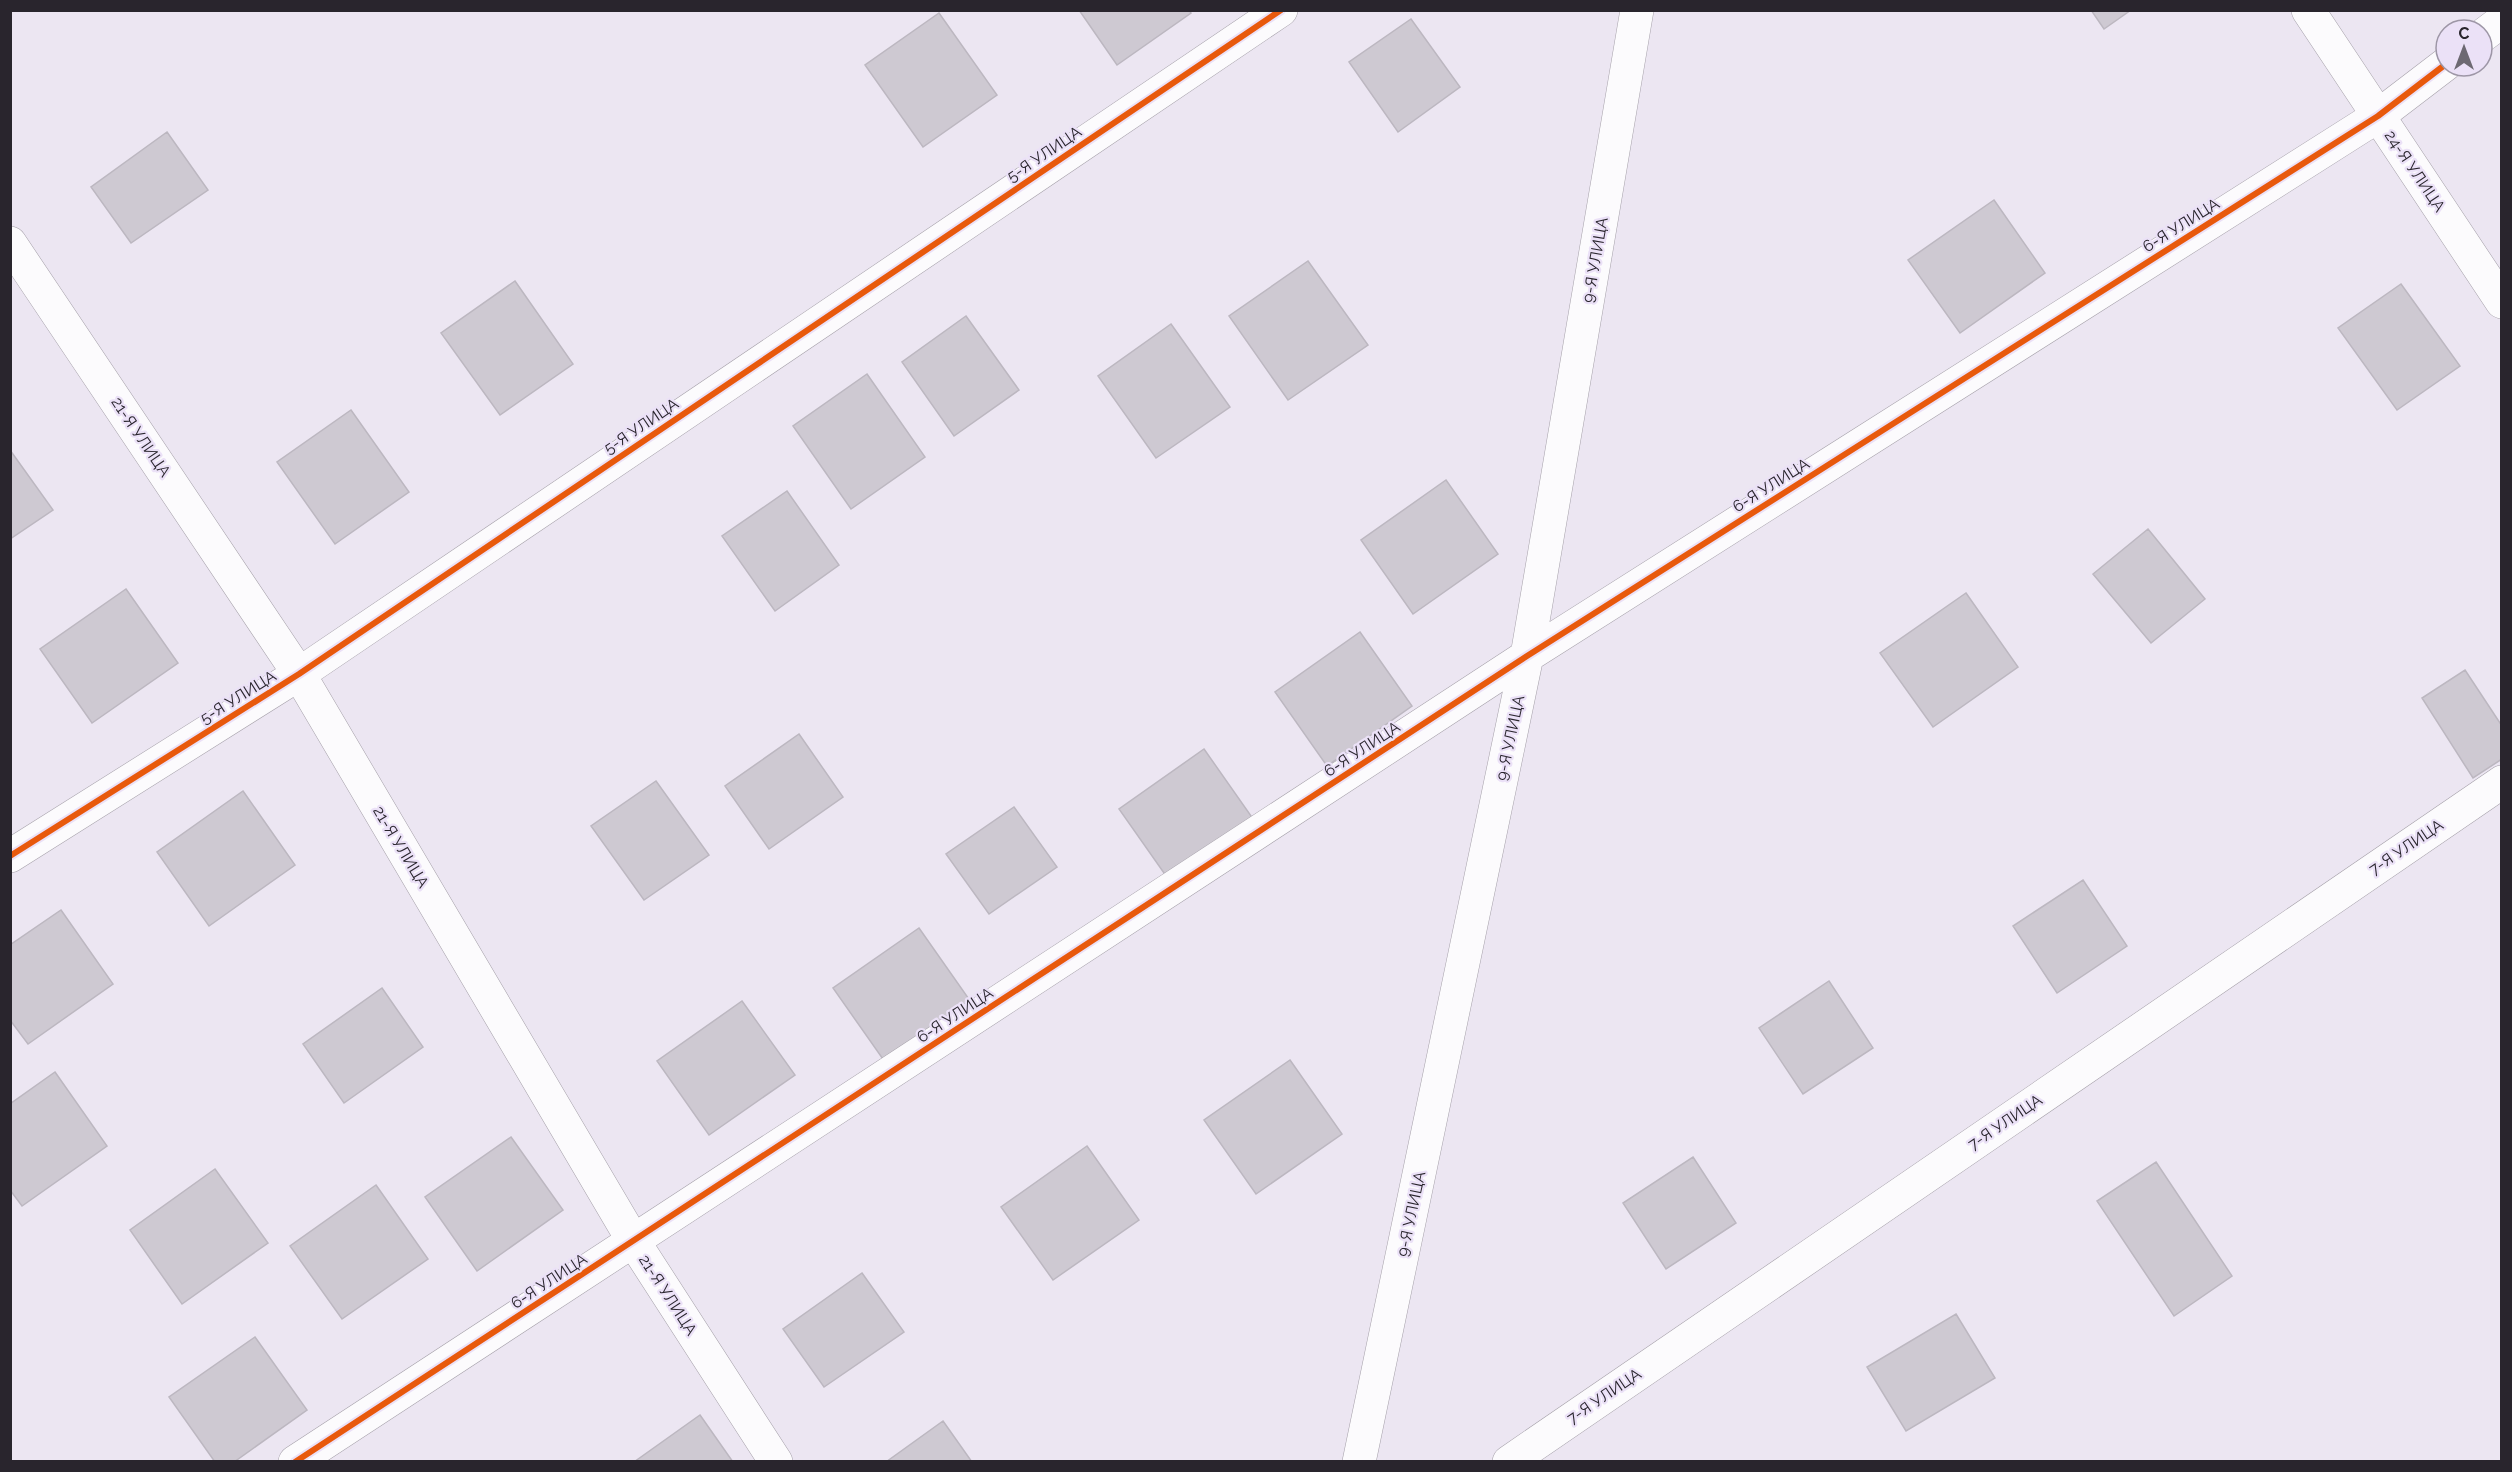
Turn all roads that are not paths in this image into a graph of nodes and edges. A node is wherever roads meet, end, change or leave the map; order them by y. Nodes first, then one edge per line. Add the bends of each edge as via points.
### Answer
1 (1281, 10) edge
2 (1637, 10) edge
3 (2308, 10) edge
4 (2434, 73) edge
5 (2378, 116) junction
6 (10, 243) edge
7 (2502, 302) edge
8 (1527, 656) junction
9 (299, 674) junction
10 (2502, 782) edge
11 (10, 856) edge
12 (634, 1242) junction
13 (296, 1461) edge
14 (776, 1461) edge
15 (1359, 1461) edge
16 (1509, 1461) edge

1 - 9 street, 5-Я УЛИЦА
2 - 8 street, 9-Я УЛИЦА
3 - 5 street, 24-Я УЛИЦА
4 - 5 street, 6-Я УЛИЦА
5 - 7 street, 24-Я УЛИЦА
5 - 8 street, 6-Я УЛИЦА
6 - 9 street, 21-Я УЛИЦА
8 - 12 street, 6-Я УЛИЦА
8 - 15 street, 9-Я УЛИЦА
9 - 11 street, 5-Я УЛИЦА
9 - 12 street, 21-Я УЛИЦА
10 - 16 street, 7-Я УЛИЦА
12 - 13 street, 6-Я УЛИЦА
12 - 14 street, 21-Я УЛИЦА

